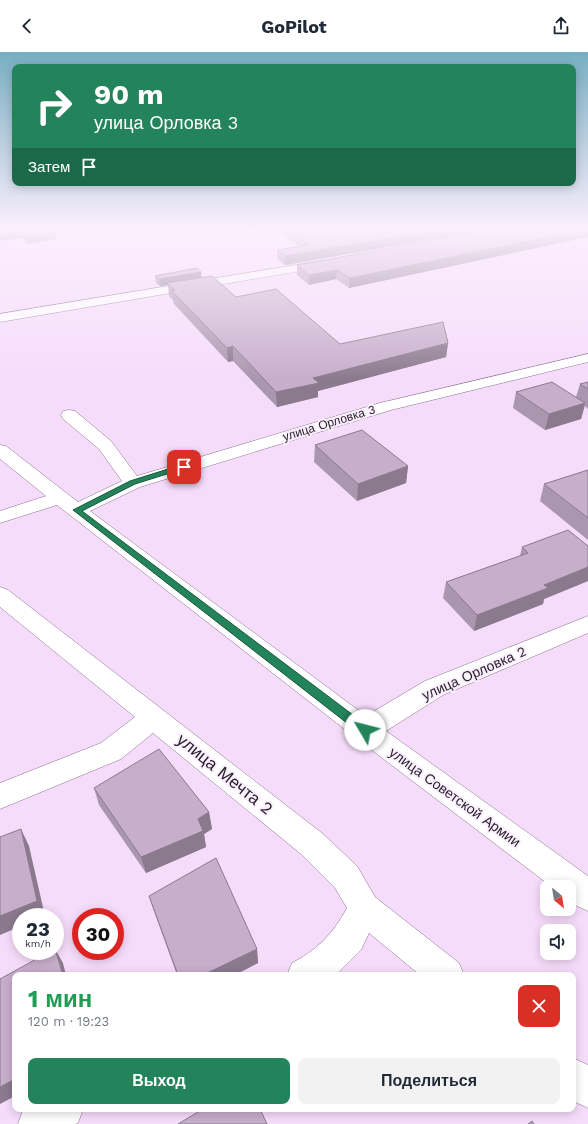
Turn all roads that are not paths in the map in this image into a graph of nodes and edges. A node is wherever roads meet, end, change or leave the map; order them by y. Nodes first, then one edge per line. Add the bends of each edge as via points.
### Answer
1 (228, 280) edge
2 (0, 318) edge
3 (588, 358) edge
4 (69, 415) dead end
5 (0, 450) edge
6 (132, 483) junction
7 (68, 504) junction
8 (0, 517) edge
9 (0, 595) edge
10 (588, 624) edge
11 (154, 718) junction
12 (365, 730) junction
13 (0, 796) edge
14 (588, 896) edge
15 (364, 908) junction
16 (310, 972) edge
17 (443, 972) edge
18 (576, 1079) edge
19 (588, 1089) edge
20 (59, 1112) edge
21 (37, 1124) edge

1 - 2 street
3 - 6 street, улица Орловка 3 via 386,406
4 - 6 street via 105,445 124,468
5 - 7 street, улица Советской Армии
6 - 7 street, улица Орловка 3
7 - 8 street, улица Орловка 3
7 - 12 street, улица Советской Армии
9 - 11 street, улица Мечта 2
10 - 12 street, улица Орловка 2 via 434,688
11 - 13 street via 111,751
11 - 15 street, улица Мечта 2 via 312,844 346,877
12 - 14 street, улица Советской Армии
15 - 16 street via 349,938 321,966
15 - 17 street
18 - 19 street
20 - 21 street

